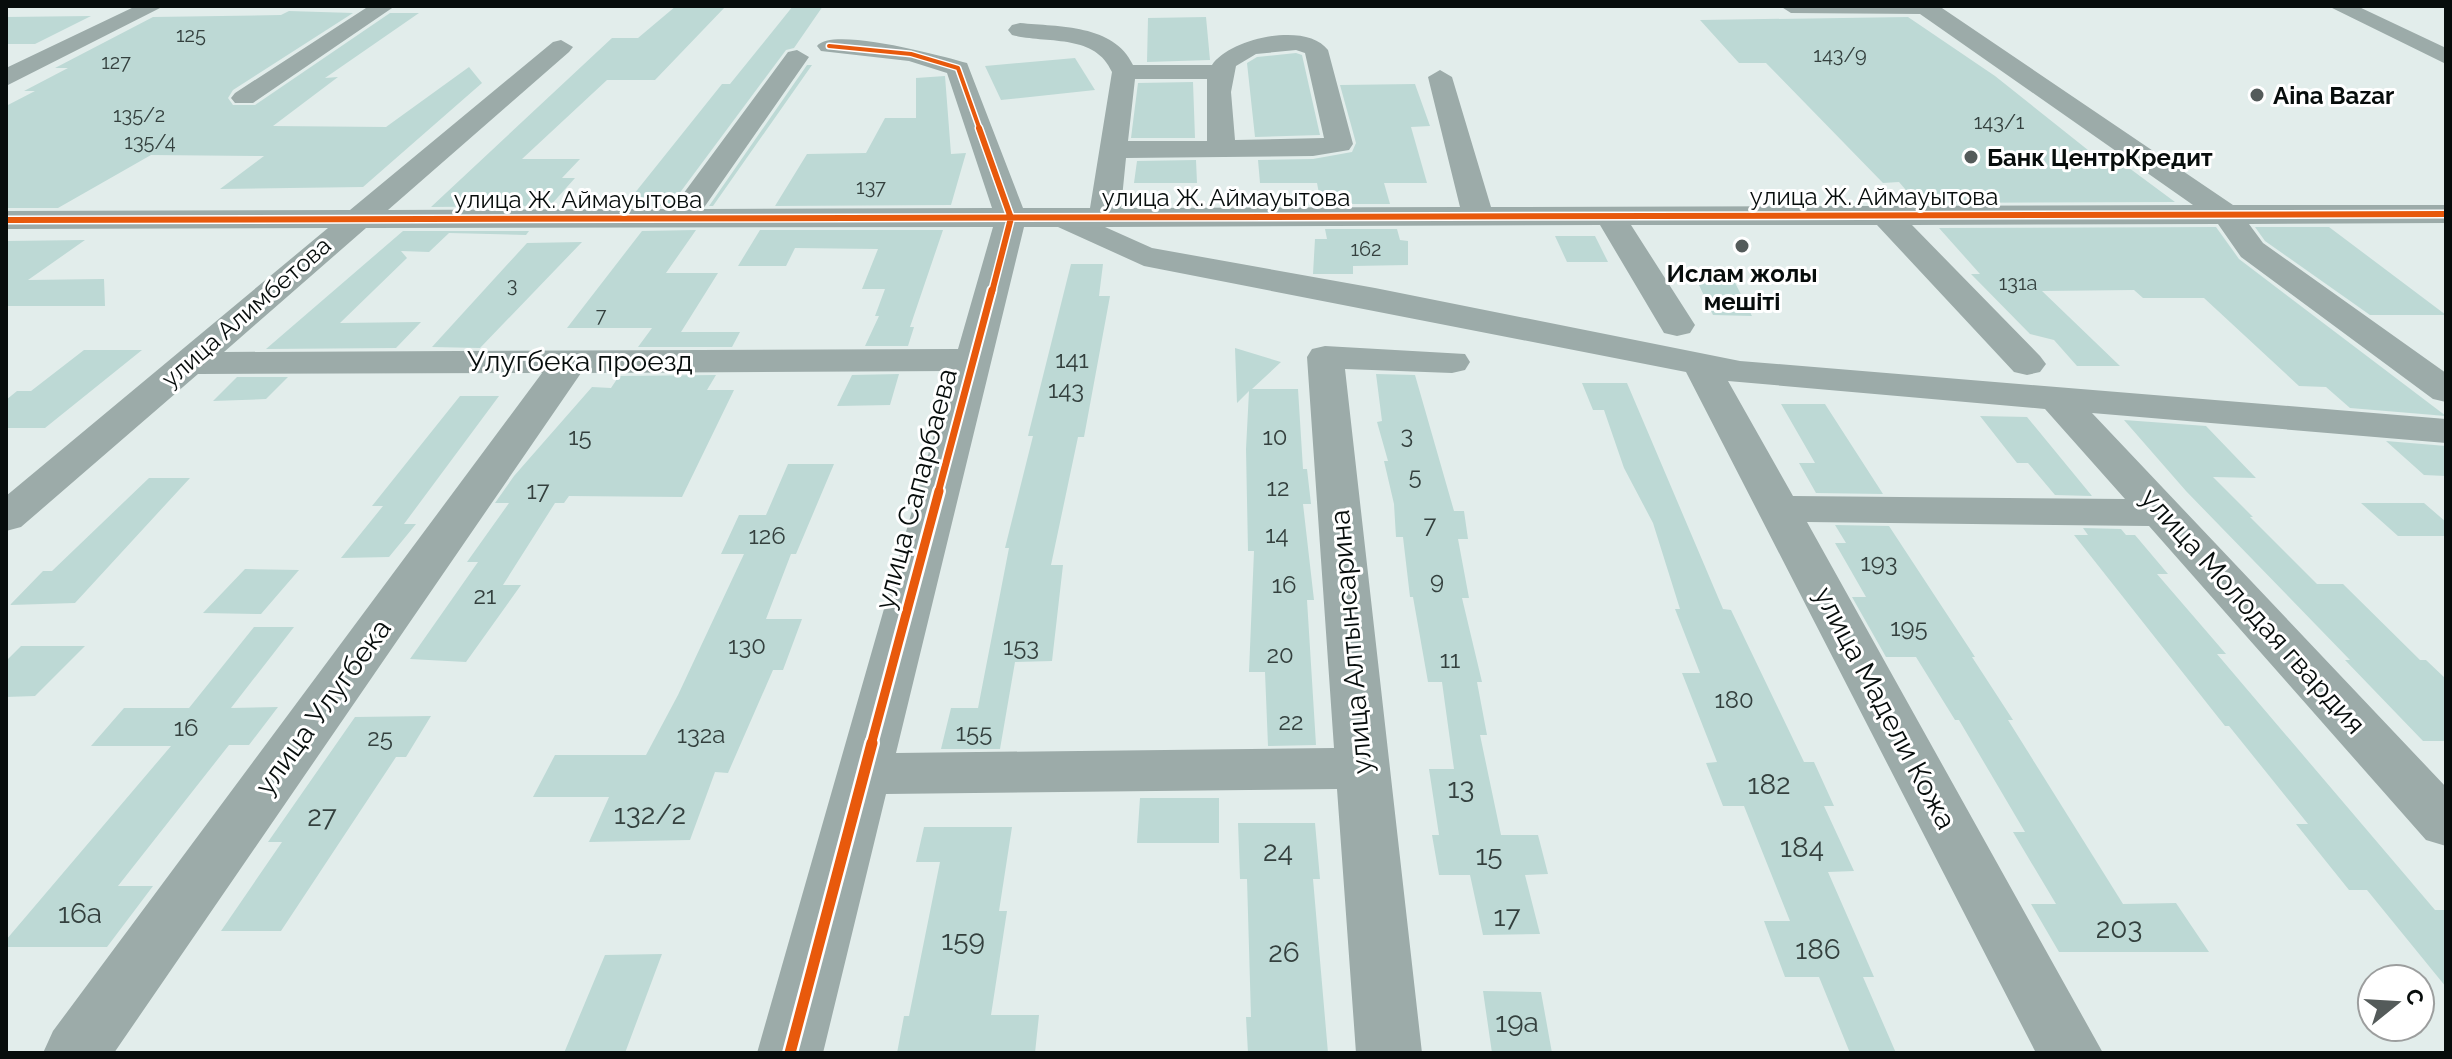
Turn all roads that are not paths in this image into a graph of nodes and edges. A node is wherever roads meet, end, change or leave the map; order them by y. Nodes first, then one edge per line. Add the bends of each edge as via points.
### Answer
1 (153, 6) edge
2 (384, 6) edge
3 (1791, 6) edge
4 (2339, 6) edge
5 (1925, 7) edge
6 (2373, 24) junction
7 (1020, 30) dead end
8 (2446, 44) edge
9 (561, 47) dead end
10 (2446, 57) edge
11 (1124, 72) junction
12 (1218, 72) junction
13 (1440, 77) dead end
14 (6, 78) edge
15 (244, 98) dead end
16 (1222, 149) junction
17 (1113, 150) junction
18 (2446, 214) edge
19 (1886, 216) junction
20 (2228, 216) junction
21 (1478, 217) junction
22 (1610, 217) junction
23 (681, 218) junction
24 (1011, 218) junction
25 (1059, 218) junction
26 (1104, 218) junction
27 (354, 219) junction
28 (6, 220) edge
29 (44, 220) junction
30 (6, 244) edge
31 (1688, 344) junction
32 (973, 360) junction
33 (570, 361) junction
34 (1452, 362) dead end
35 (186, 363) junction
36 (2027, 364) dead end
37 (2446, 391) edge
38 (2058, 400) junction
39 (2446, 431) edge
40 (1777, 509) junction
41 (2164, 513) junction
42 (6, 518) edge
43 (1362, 768) junction
44 (864, 774) junction
45 (2446, 824) edge
46 (76, 1053) edge
47 (790, 1053) edge
48 (1389, 1053) edge
49 (2070, 1053) edge

1 - 14 street
2 - 15 street
3 - 5 street
4 - 6 street
5 - 20 street
6 - 8 street
6 - 10 street
7 - 11 street via 1095,40 1115,52
9 - 27 street, улица Алимбетова
11 - 12 street
11 - 17 street
12 - 16 street
12 - 16 street via 1226,58 1249,46 1311,45 1341,140 1327,148
13 - 21 street
16 - 17 street
17 - 26 street
18 - 20 street, улица Ж. Аймауытова
19 - 20 street, улица Ж. Аймауытова
19 - 22 street, улица Ж. Аймауытова
19 - 36 street
20 - 37 street via 2252,250
21 - 22 street, улица Ж. Аймауытова
21 - 26 street, улица Ж. Аймауытова
22 - 31 street, улица Мадели Кожа
23 - 24 street, улица Ж. Аймауытова
23 - 24 street via 813,51 911,54 958,68
23 - 27 street, улица Ж. Аймауытова
24 - 25 street, улица Ж. Аймауытова
24 - 32 street, улица Сапарбаева
25 - 26 street, улица Ж. Аймауытова
25 - 31 street via 1144,256 1375,298
27 - 29 street, улица Ж. Аймауытова
27 - 35 street, улица Алимбетова
28 - 29 street, улица Ж. Аймауытова
29 - 30 street
31 - 38 street via 1740,372
31 - 40 street, улица Мадели Кожа
32 - 33 street, Улугбека проезд
32 - 44 street, улица Сапарбаева
33 - 35 street, Улугбека проезд
33 - 46 street, улица Улугбека
34 - 43 street, улица Алтынсарина via 1325,357
35 - 42 street, улица Алимбетова
38 - 39 street
38 - 41 street, улица Молодая гвардия
40 - 41 street
40 - 49 street, улица Мадели Кожа
41 - 45 street, улица Молодая гвардия
43 - 44 street
43 - 48 street, улица Алтынсарина
44 - 47 street, улица Сапарбаева

